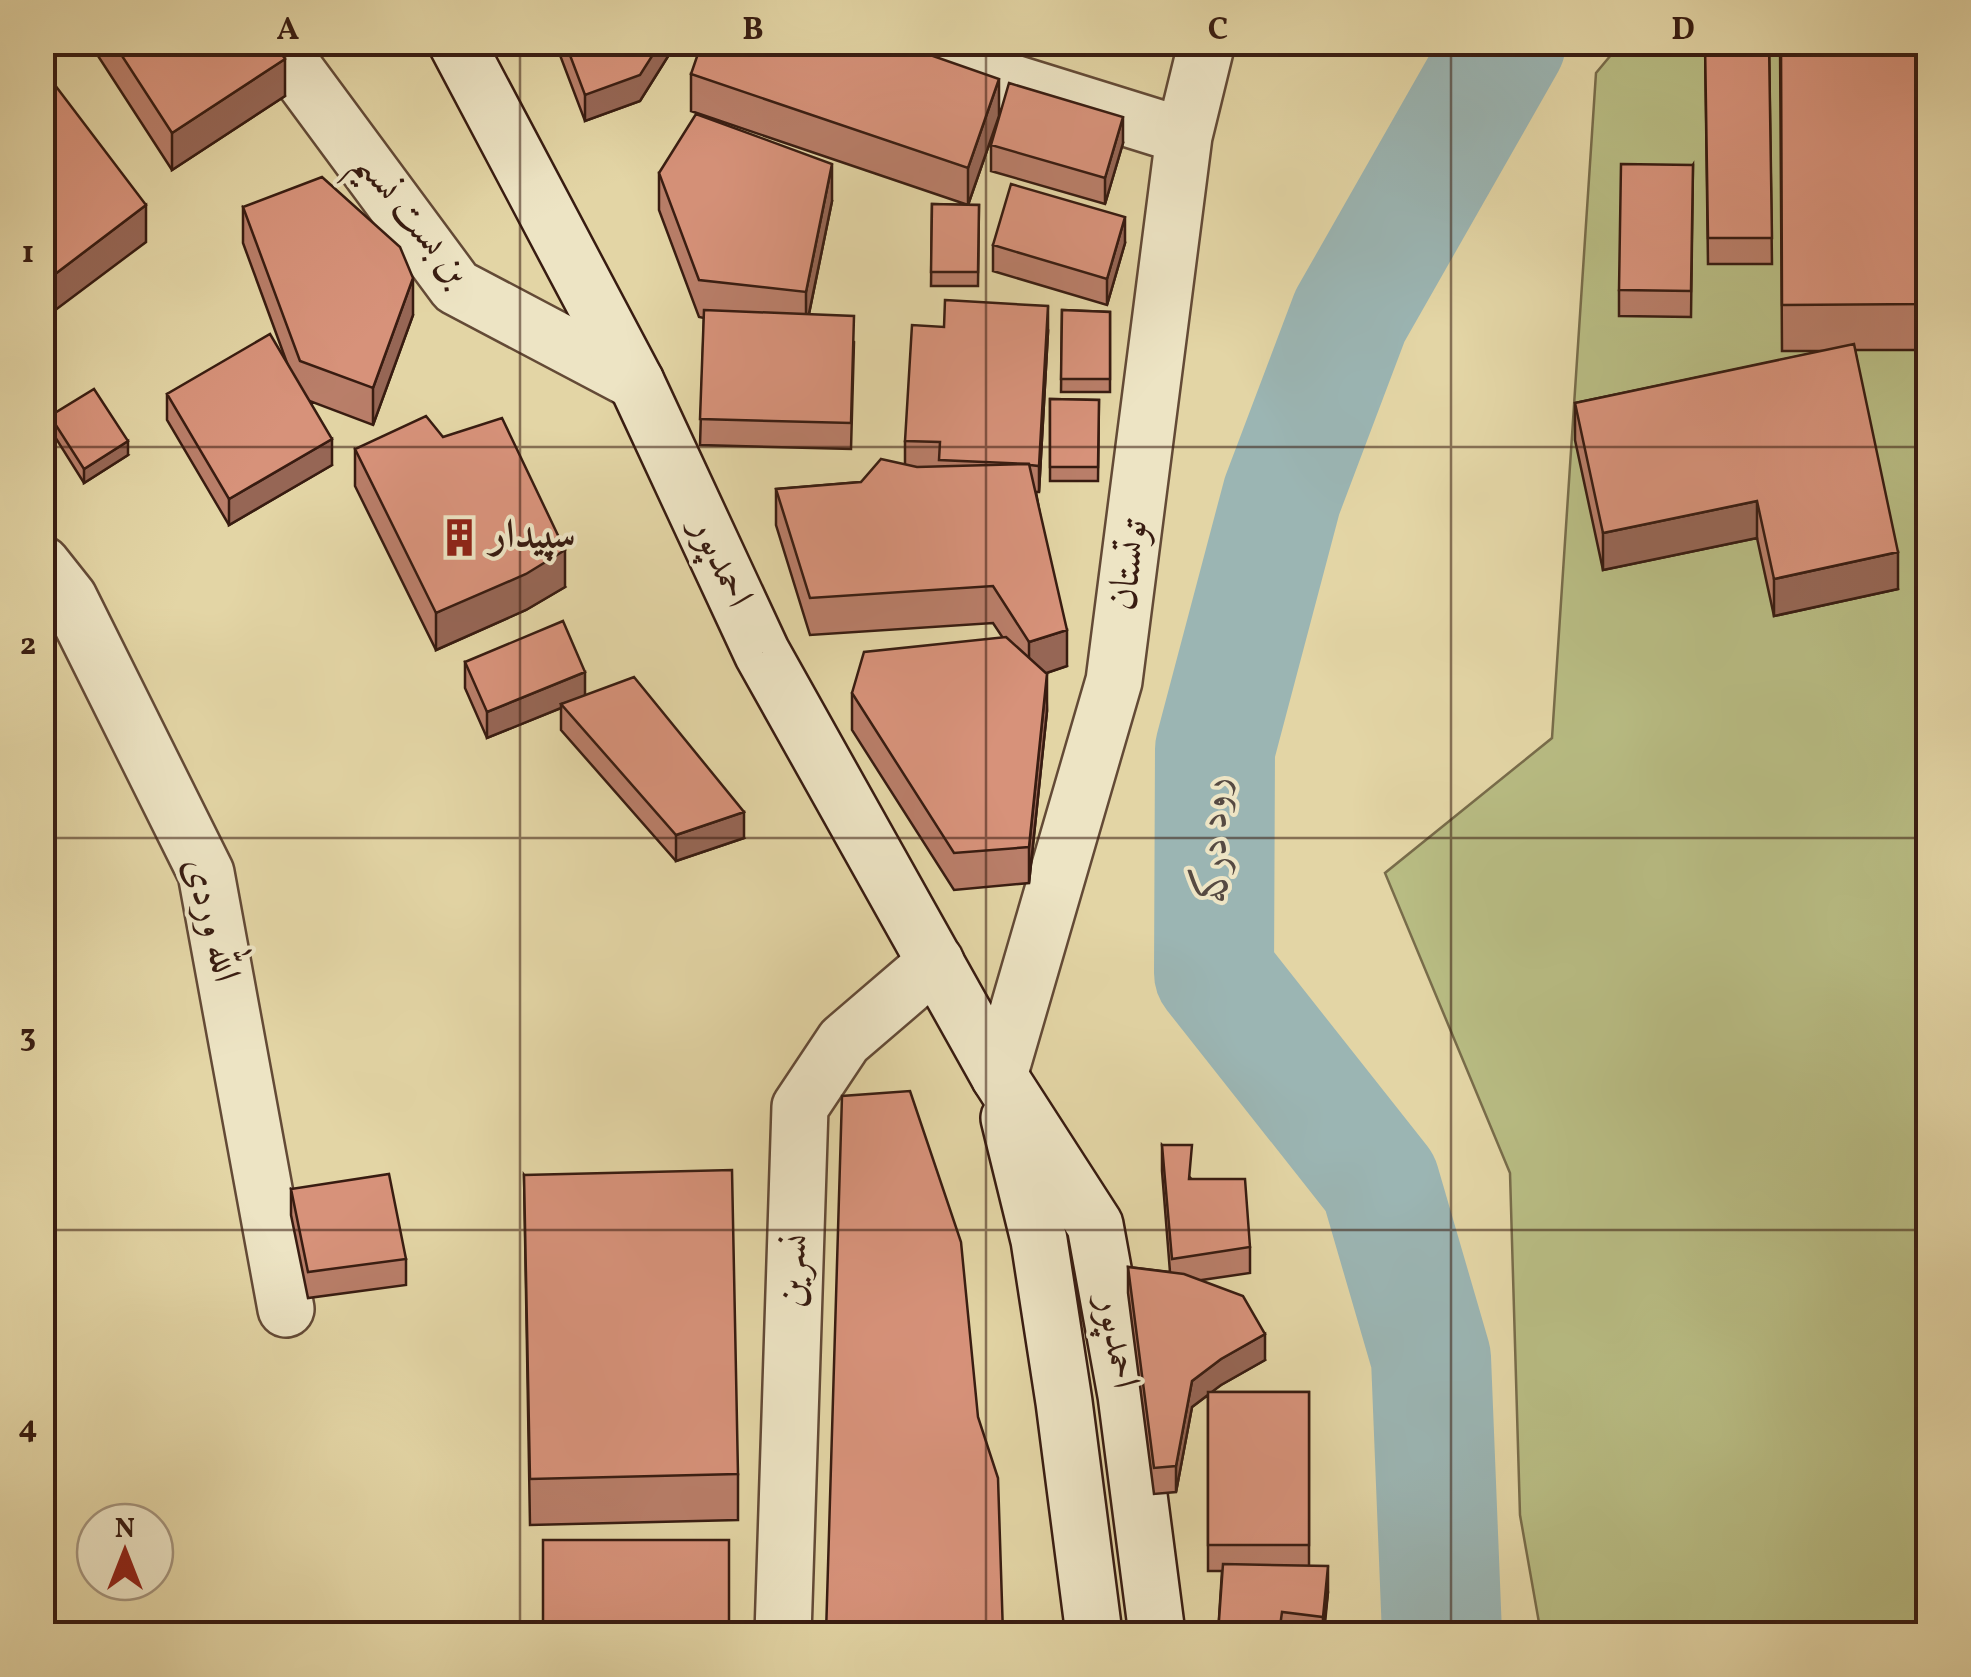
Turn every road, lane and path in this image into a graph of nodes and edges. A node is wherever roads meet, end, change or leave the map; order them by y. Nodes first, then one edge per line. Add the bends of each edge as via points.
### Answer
1 (275, 42) edge
2 (456, 42) edge
3 (882, 42) edge
4 (1207, 42) edge
5 (1184, 136) junction
6 (636, 382) junction
7 (42, 564) edge
8 (936, 962) junction
9 (999, 1076) junction
10 (286, 1309) dead end
11 (783, 1634) edge
12 (1094, 1634) edge
13 (1157, 1634) edge

1 - 6 street, بن بست نسیم via 456,287
2 - 6 street, احمدپور
3 - 5 street
4 - 5 street, توتستان
5 - 9 street, توتستان via 1114,681
6 - 8 street, احمدپور via 762,653
7 - 10 street, الله وردی via 68,598 206,874
8 - 9 street, احمدپور
8 - 11 street, نسرین via 844,1041 800,1107
9 - 12 street, احمدپور via 1038,1240
9 - 13 street, احمدپور via 1095,1225 1126,1395

